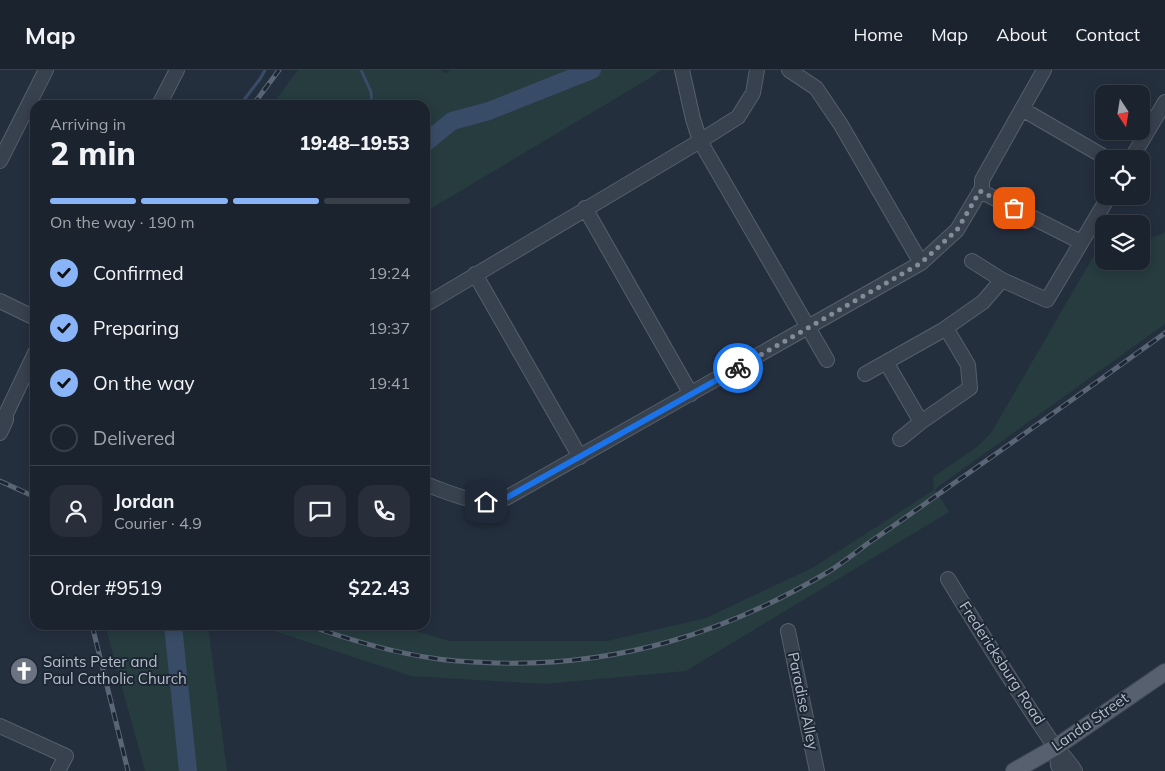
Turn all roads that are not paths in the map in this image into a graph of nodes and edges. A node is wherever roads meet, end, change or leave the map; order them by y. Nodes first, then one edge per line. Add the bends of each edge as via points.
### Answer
1 (46, 70) edge
2 (177, 70) edge
3 (682, 70) edge
4 (757, 70) edge
5 (789, 70) edge
6 (1051, 71) edge
7 (31, 100) edge
8 (162, 100) edge
9 (30, 102) edge
10 (1165, 102) edge
11 (1026, 111) junction
12 (700, 141) junction
13 (1136, 150) edge
14 (1095, 151) edge
15 (0, 161) edge
16 (981, 190) junction
17 (1103, 205) edge
18 (585, 208) junction
19 (1081, 242) junction
20 (972, 261) dead end
21 (921, 263) junction
22 (475, 274) junction
23 (1002, 280) junction
24 (0, 301) edge
25 (430, 302) edge
26 (30, 316) edge
27 (808, 327) junction
28 (946, 328) junction
29 (827, 360) dead end
30 (886, 362) junction
31 (30, 363) edge
32 (865, 374) dead end
33 (691, 394) junction
34 (3, 416) edge
35 (921, 422) junction
36 (0, 433) edge
37 (900, 439) dead end
38 (580, 457) junction
39 (430, 486) edge
40 (948, 578) dead end
41 (788, 631) dead end
42 (1165, 672) edge
43 (0, 726) edge
44 (1056, 747) junction
45 (58, 771) edge
46 (817, 771) edge
47 (1014, 771) edge
48 (1061, 771) edge
49 (1075, 771) edge

1 - 7 street
2 - 8 street
3 - 12 street
4 - 12 street via 753,93 738,117
5 - 21 street via 816,88
6 - 11 street
9 - 15 street
10 - 13 street
11 - 14 street
11 - 16 street via 982,180
12 - 18 street
12 - 27 street
16 - 19 street
16 - 21 street via 957,230
17 - 19 street
18 - 22 street
18 - 33 street
19 - 23 street via 1047,300
20 - 23 street
21 - 27 street
22 - 25 street
22 - 38 street
23 - 28 street via 983,302
24 - 26 street
27 - 29 street
27 - 33 street
28 - 30 street
28 - 35 street via 968,365 970,388
30 - 32 street
30 - 35 street
31 - 34 street
33 - 38 street
34 - 36 street via 6,420
35 - 37 street
38 - 39 street via 497,502 479,502
40 - 44 street, Fredericksburg Road
41 - 46 street, Paradise Alley
42 - 44 main road, Landa Street
43 - 45 street via 66,756
44 - 47 main road, Landa Street
44 - 48 street, Fredericksburg Road
44 - 49 street, Fredericksburg Road

